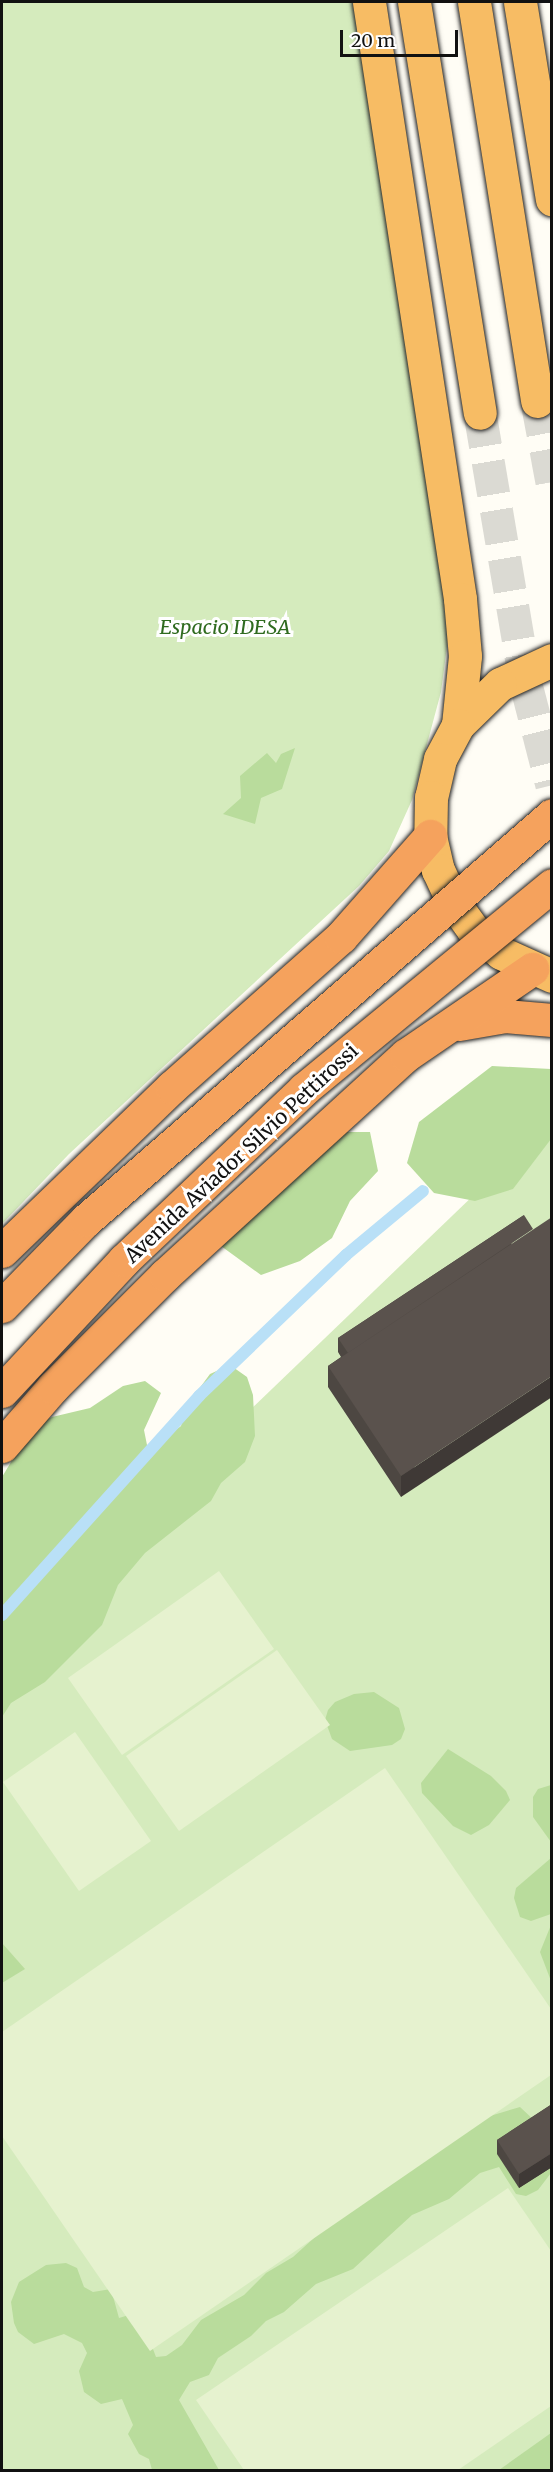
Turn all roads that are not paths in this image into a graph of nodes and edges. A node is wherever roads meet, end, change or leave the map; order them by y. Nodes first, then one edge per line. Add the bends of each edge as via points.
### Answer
1 (369, 2) edge
2 (414, 2) edge
3 (474, 2) edge
4 (520, 2) edge
5 (552, 199) edge
6 (537, 401) tunnel mouth
7 (480, 413) tunnel mouth
8 (552, 660) edge
9 (458, 725) junction
10 (552, 815) edge
11 (430, 836) junction
12 (552, 885) edge
13 (542, 972) edge
14 (552, 1020) edge
15 (417, 1045) junction
16 (2, 1251) edge
17 (2, 1306) edge
18 (2, 1391) edge
19 (2, 1446) edge

1 - 9 highway via 460,599 465,656
2 - 7 highway
3 - 6 highway
4 - 5 highway
8 - 9 highway via 500,684
9 - 11 highway via 440,759 431,797
10 - 17 highway, bridge via 112,1197
11 - 13 highway via 438,870 453,902 473,930 501,953
11 - 16 highway via 341,937 172,1087
12 - 18 highway, Avenida Aviador Silvio Pettirossi, bridge via 304,1089 124,1260
13 - 15 highway
14 - 15 highway via 505,1016 459,1024
15 - 19 highway via 165,1275 53,1387

